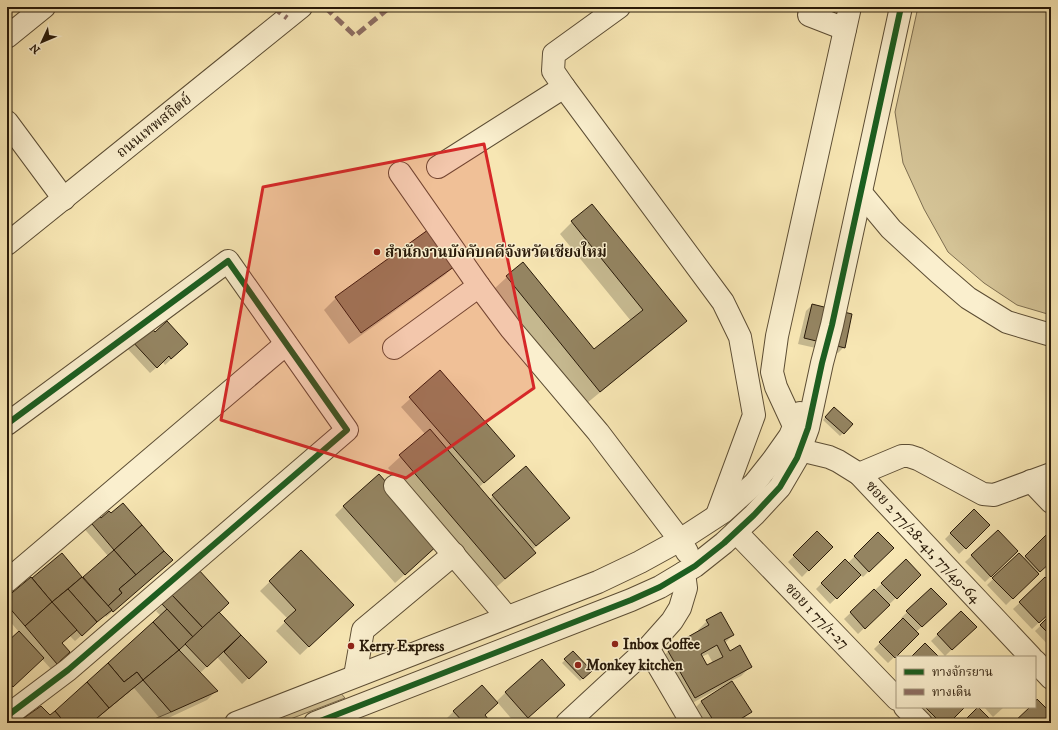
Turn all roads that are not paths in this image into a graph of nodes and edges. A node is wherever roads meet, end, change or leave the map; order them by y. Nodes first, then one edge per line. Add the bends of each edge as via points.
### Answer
1 (44, 7) edge
2 (301, 7) edge
3 (619, 7) edge
4 (850, 7) edge
5 (901, 7) edge
6 (810, 15) dead end
7 (845, 29) junction
8 (7, 37) edge
9 (564, 88) junction
10 (7, 122) edge
11 (438, 167) dead end
12 (400, 173) dead end
13 (861, 193) junction
14 (64, 199) junction
15 (7, 244) edge
16 (479, 286) junction
17 (1051, 335) edge
18 (286, 344) junction
19 (394, 348) dead end
20 (822, 363) junction
21 (7, 424) edge
22 (794, 426) junction
23 (800, 450) junction
24 (859, 474) junction
25 (1051, 474) edge
26 (1031, 481) junction
27 (395, 486) dead end
28 (1051, 502) edge
29 (717, 515) junction
30 (736, 532) junction
31 (680, 540) junction
32 (454, 554) junction
33 (690, 570) junction
34 (7, 581) edge
35 (507, 617) junction
36 (648, 648) junction
37 (1030, 656) edge
38 (1036, 662) edge
39 (355, 676) junction
40 (1051, 678) edge
41 (896, 697) edge
42 (906, 708) edge
43 (7, 716) edge
44 (236, 723) edge
45 (315, 723) edge
46 (567, 723) edge
47 (692, 723) edge
48 (921, 723) edge

1 - 8 street
2 - 14 street, ถนนเทพสถิตย์
3 - 9 street via 554,54 553,71
4 - 7 street
5 - 13 street
6 - 7 street
7 - 22 street via 777,336 772,372
9 - 11 street
9 - 29 street via 723,302 740,337 754,415
10 - 14 street
12 - 16 street
13 - 17 street via 891,229 968,298 1007,322
13 - 20 street
14 - 15 street, ถนนเทพสถิตย์
16 - 19 street
16 - 31 street via 511,329 598,432
18 - 21 street via 228,261
18 - 34 street
18 - 43 street via 347,430 68,670
20 - 22 street
20 - 23 street via 808,428
22 - 29 street via 790,436 754,484
23 - 24 street, ซอย 2 77/28-41, 77/49-64 via 838,461
23 - 30 street via 780,487
24 - 26 street via 902,456 909,456 983,494 994,495
24 - 37 street, ซอย 2 77/28-41, 77/49-64
25 - 26 street
26 - 28 street
27 - 32 street
29 - 31 street
30 - 33 street
30 - 41 street, ซอย 1 77/1-27
31 - 33 street
31 - 35 street via 598,582
32 - 35 street
32 - 39 street via 363,630
33 - 36 street via 680,608
33 - 45 street via 631,600
35 - 39 street
36 - 46 street
36 - 47 street
38 - 40 street
39 - 44 street
42 - 48 street

